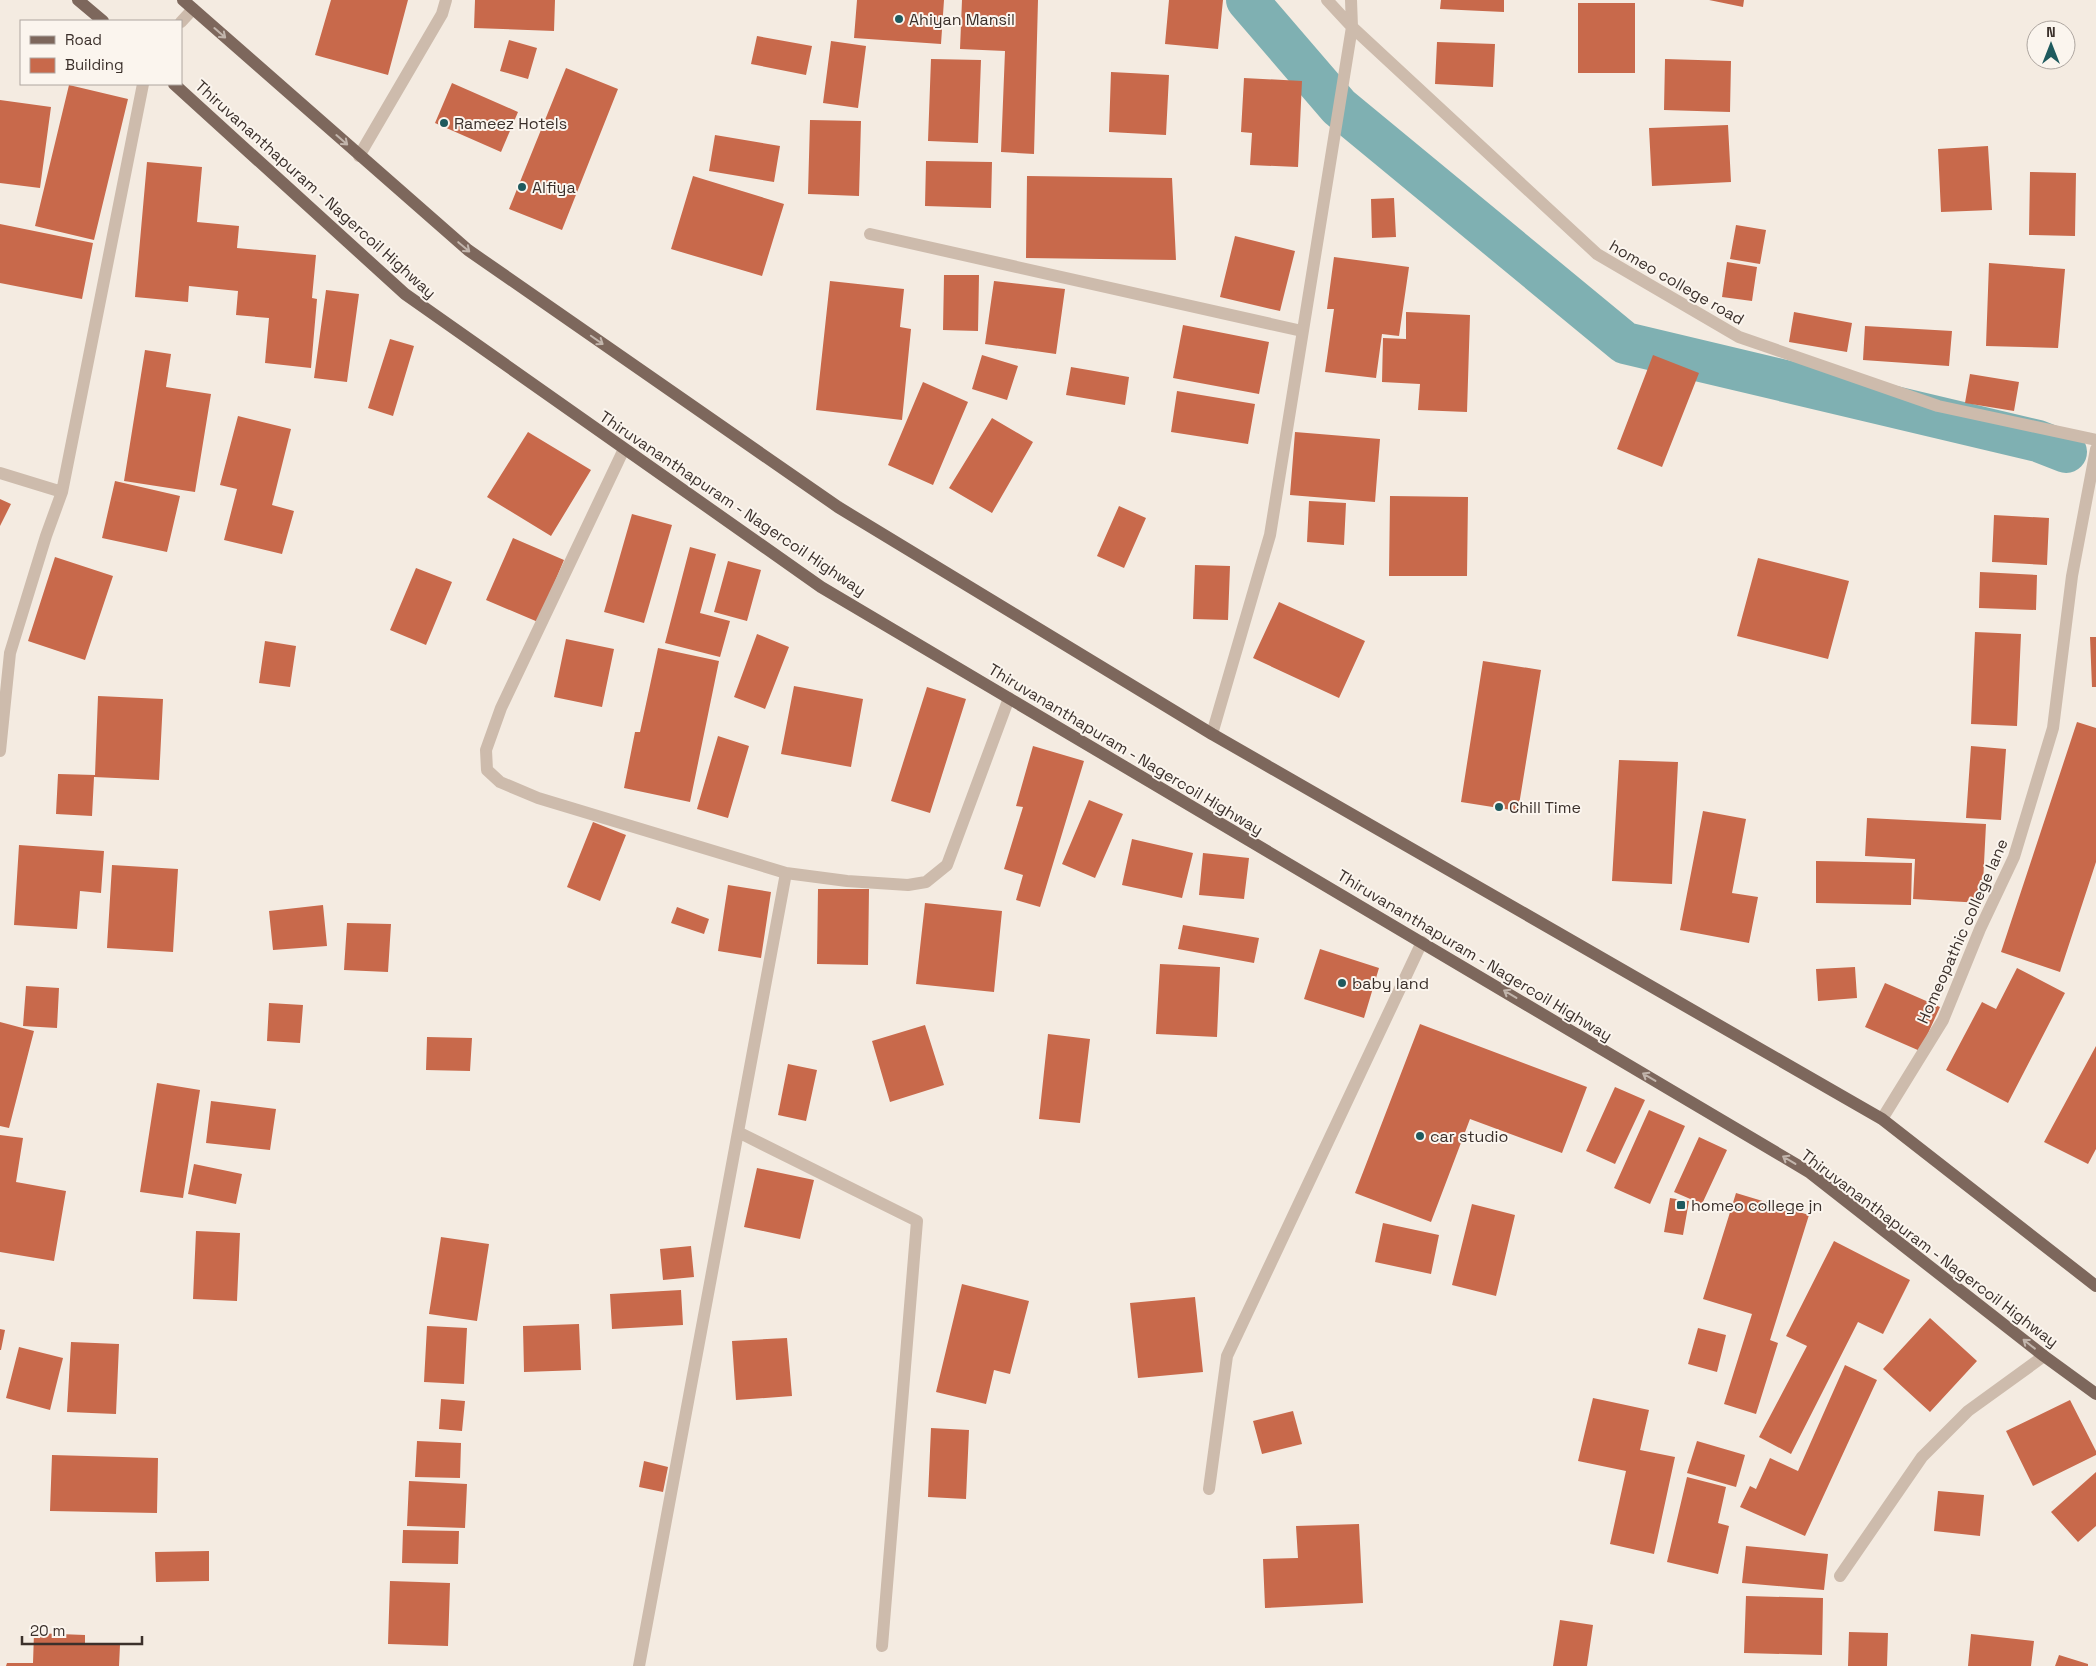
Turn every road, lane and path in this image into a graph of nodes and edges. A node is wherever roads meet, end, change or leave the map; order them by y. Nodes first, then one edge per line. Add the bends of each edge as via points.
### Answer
1 (78, 0) edge
2 (184, 0) edge
3 (446, 0) edge
4 (1327, 0) edge
5 (1352, 0) edge
6 (193, 9) junction
7 (102, 20) edge
8 (182, 21) edge
9 (1352, 27) junction
10 (143, 85) edge
11 (175, 85) edge
12 (359, 156) junction
13 (870, 234) dead end
14 (1302, 330) junction
15 (2096, 440) edge
16 (624, 449) junction
17 (2096, 449) edge
18 (0, 473) edge
19 (62, 492) junction
20 (1009, 698) junction
21 (1212, 734) junction
22 (0, 751) edge
23 (786, 873) junction
24 (1422, 942) junction
25 (1882, 1119) junction
26 (738, 1132) junction
27 (2096, 1286) edge
28 (2044, 1356) junction
29 (2096, 1394) edge
30 (1208, 1489) dead end
31 (1840, 1576) dead end
32 (882, 1646) dead end
33 (640, 1666) edge

1 - 7 main road
2 - 6 main road
3 - 12 street via 442,14
4 - 9 street, homeo college road
5 - 9 street
6 - 8 street
6 -> 12 main road
9 - 14 street
9 - 15 street, homeo college road via 1597,254 1739,337 1938,406
10 - 19 street
11 - 16 main road, Thiruvananthapuram - Nagercoil Highway via 405,294
12 -> 21 main road via 468,250 838,507
13 - 14 street
14 - 21 street via 1270,534
16 - 20 main road, Thiruvananthapuram - Nagercoil Highway via 821,587
16 - 23 street via 501,708 486,750 488,770 500,782 538,798
17 - 25 street, Homeopathic college lane via 2072,576 2053,728 2014,857 1980,928 1944,1020
18 - 19 street
19 - 22 street via 10,653
20 - 23 street via 946,865 926,882 900,884
20 - 24 main road, Thiruvananthapuram - Nagercoil Highway
21 - 25 main road
23 - 26 street
28 -> 24 main road, Thiruvananthapuram - Nagercoil Highway via 1808,1172
24 - 30 street via 1227,1356
25 - 27 main road
26 - 32 street via 918,1221
26 - 33 street
28 - 29 main road, Thiruvananthapuram - Nagercoil Highway
28 - 31 street via 1968,1411 1922,1457

